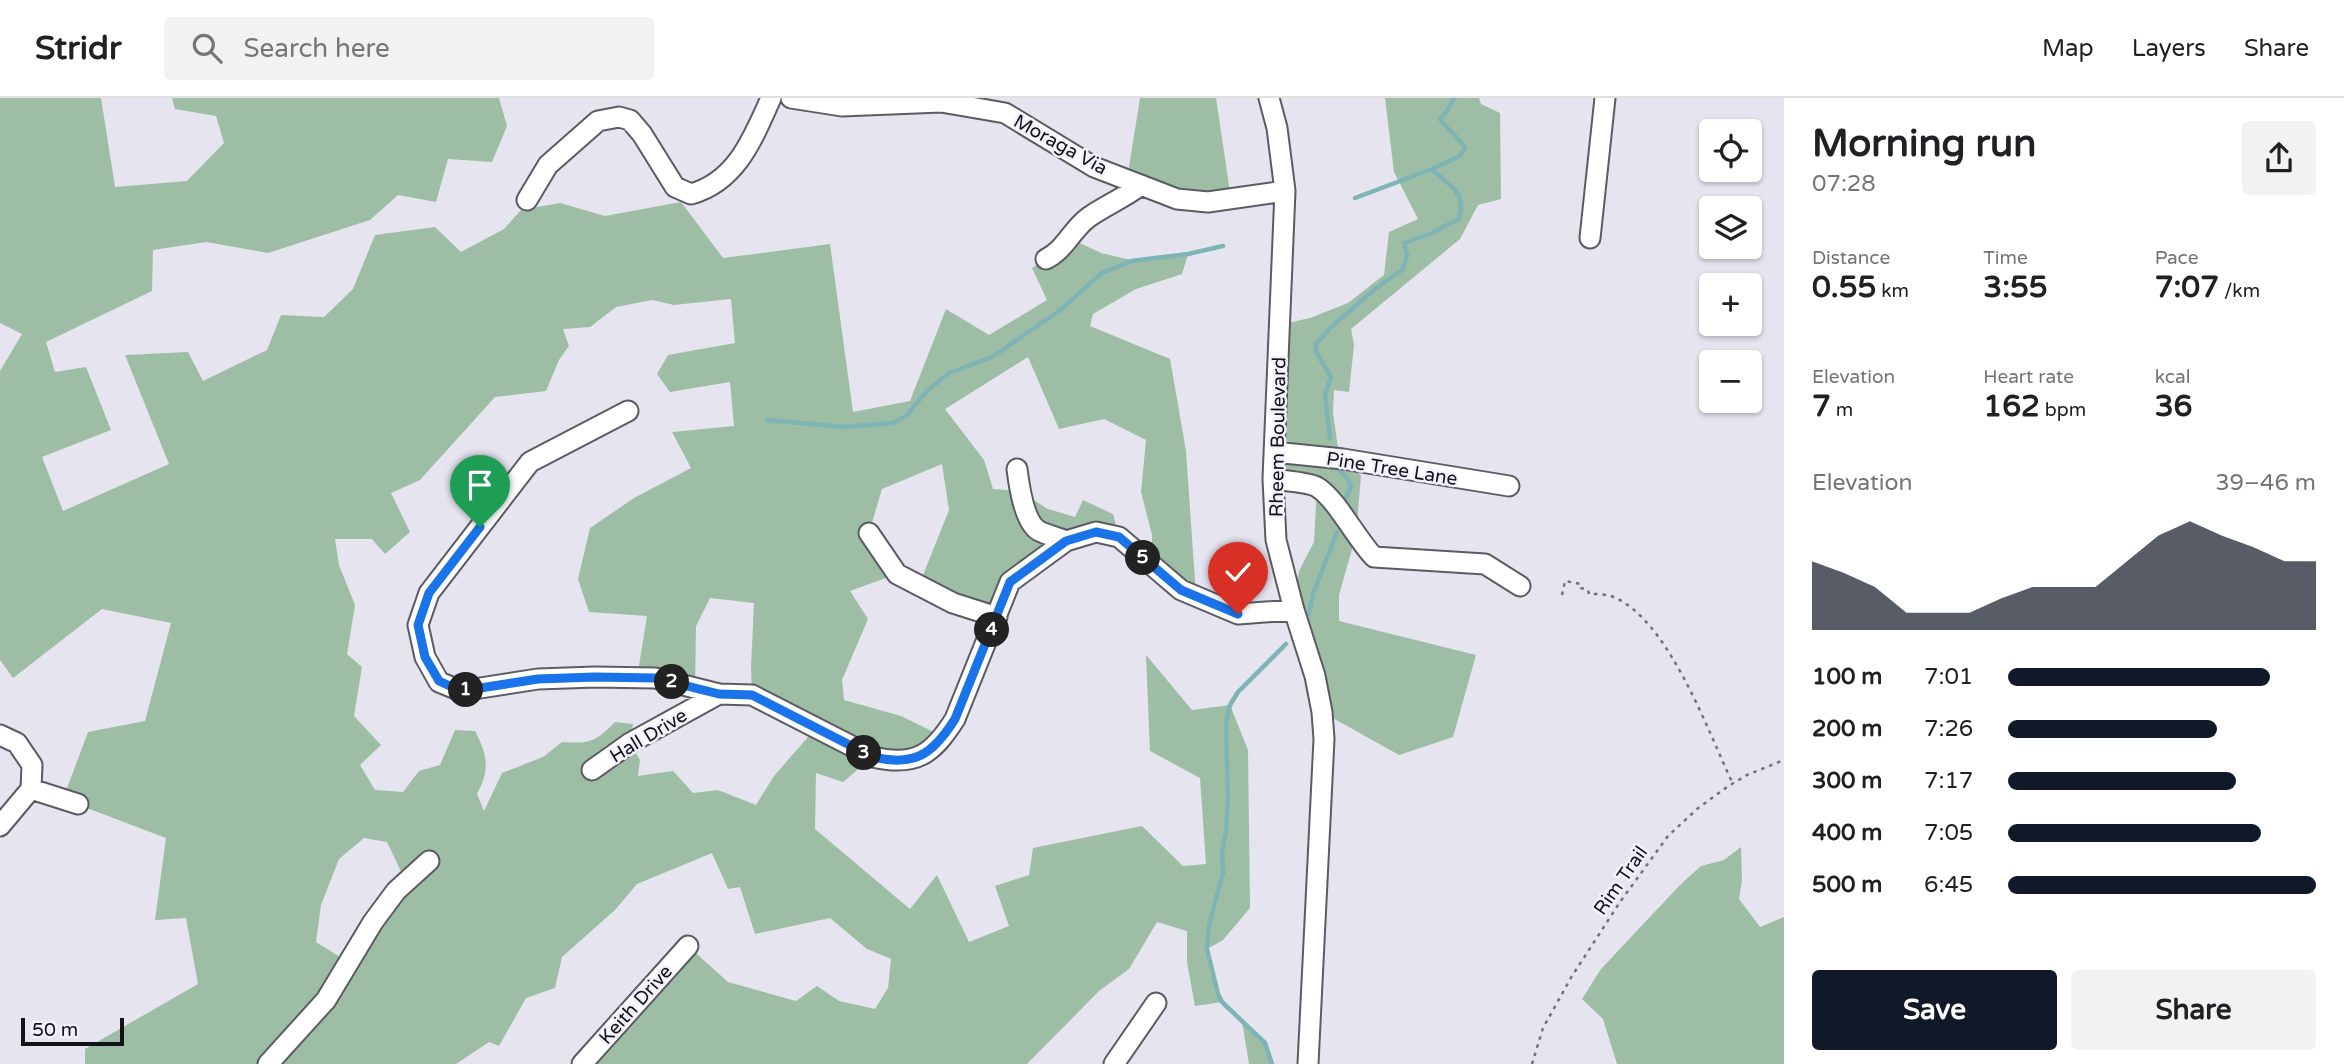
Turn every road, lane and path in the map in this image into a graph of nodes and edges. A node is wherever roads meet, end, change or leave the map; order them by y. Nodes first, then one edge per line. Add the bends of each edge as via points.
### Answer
1 (771, 98) edge
2 (791, 98) edge
3 (1269, 98) edge
4 (1605, 98) edge
5 (1141, 185) junction
6 (1285, 191) junction
7 (527, 200) dead end
8 (1590, 238) dead end
9 (1046, 259) dead end
10 (628, 411) dead end
11 (1274, 452) junction
12 (1017, 469) dead end
13 (1273, 479) junction
14 (1509, 486) dead end
15 (869, 533) dead end
16 (1066, 541) junction
17 (1520, 586) dead end
18 (1562, 595) dead end
19 (1294, 610) junction
20 (997, 617) junction
21 (719, 694) junction
22 (0, 734) edge
23 (1784, 760) edge
24 (592, 770) dead end
25 (1733, 784) junction
26 (31, 789) junction
27 (78, 804) dead end
28 (0, 826) edge
29 (429, 861) dead end
30 (688, 946) dead end
31 (1156, 1003) dead end
32 (268, 1064) edge
33 (582, 1064) edge
34 (1114, 1064) edge
35 (1308, 1064) edge
36 (1532, 1064) edge

1 - 7 street via 751,143 727,175 708,190 691,194 675,187 642,134 630,120 619,117 598,121 548,165
2 - 5 street, Moraga Via via 842,106 941,102 1005,113 1094,167
3 - 6 street, Rheem Boulevard
4 - 8 street
5 - 6 street, Moraga Via via 1177,199 1208,202
5 - 9 street via 1090,216
6 - 11 street, Rheem Boulevard
10 - 21 street via 530,462 429,593 418,625 425,657 439,681 461,691 538,679 595,677 655,678
11 - 13 street, Rheem Boulevard
11 - 14 street, Pine Tree Lane
12 - 16 street via 1029,519 1037,530
13 - 17 street via 1317,487 1374,557 1485,564
13 - 19 street, Rheem Boulevard via 1276,540
15 - 20 street via 897,574 953,603
16 - 19 street via 1096,532 1119,537 1181,590 1238,614
16 - 20 street via 1010,582
18 - 25 path via 1565,580 1581,584 1589,594 1611,596 1629,607 1651,629 1684,675
19 - 35 street, Rheem Boulevard via 1315,676 1324,739
20 - 21 street via 955,719 932,751 914,759 893,762 873,757 752,695
21 - 24 street, Hall Drive via 630,743
22 - 26 street via 17,743 32,765
23 - 25 path, Rim Trail
25 - 36 path, Rim Trail via 1682,821 1628,891 1552,1011
26 - 27 street
26 - 28 street
29 - 32 street via 396,891 326,999
30 - 33 street, Keith Drive
31 - 34 street

